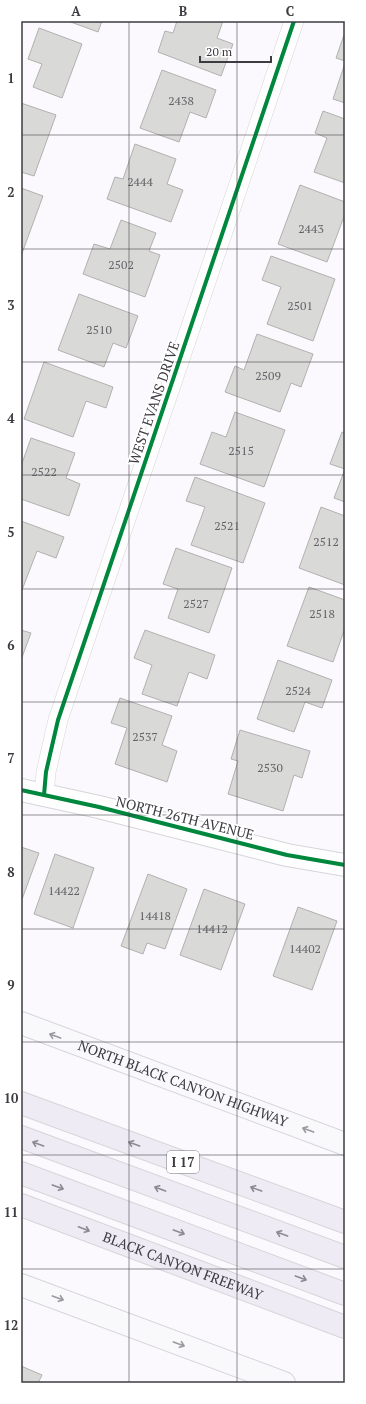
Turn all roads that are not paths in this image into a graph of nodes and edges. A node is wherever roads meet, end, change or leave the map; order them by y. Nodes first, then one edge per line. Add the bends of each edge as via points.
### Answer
1 (294, 21) edge
2 (21, 790) edge
3 (44, 796) junction
4 (345, 865) edge
5 (21, 1023) edge
6 (21, 1103) edge
7 (21, 1137) edge
8 (345, 1144) edge
9 (21, 1173) edge
10 (21, 1205) edge
11 (345, 1222) edge
12 (345, 1257) edge
13 (21, 1285) edge
14 (345, 1294) edge
15 (345, 1327) edge
16 (284, 1383) edge

1 - 3 street, WEST EVANS DRIVE via 58,720 46,772
2 - 3 street, NORTH 26TH AVENUE
3 - 4 street, NORTH 26TH AVENUE via 99,807 287,855
8 -> 5 main road, NORTH BLACK CANYON HIGHWAY
11 -> 6 highway, I 17
12 -> 7 highway
9 -> 14 highway
10 -> 15 highway, BLACK CANYON FREEWAY
13 -> 16 main road

